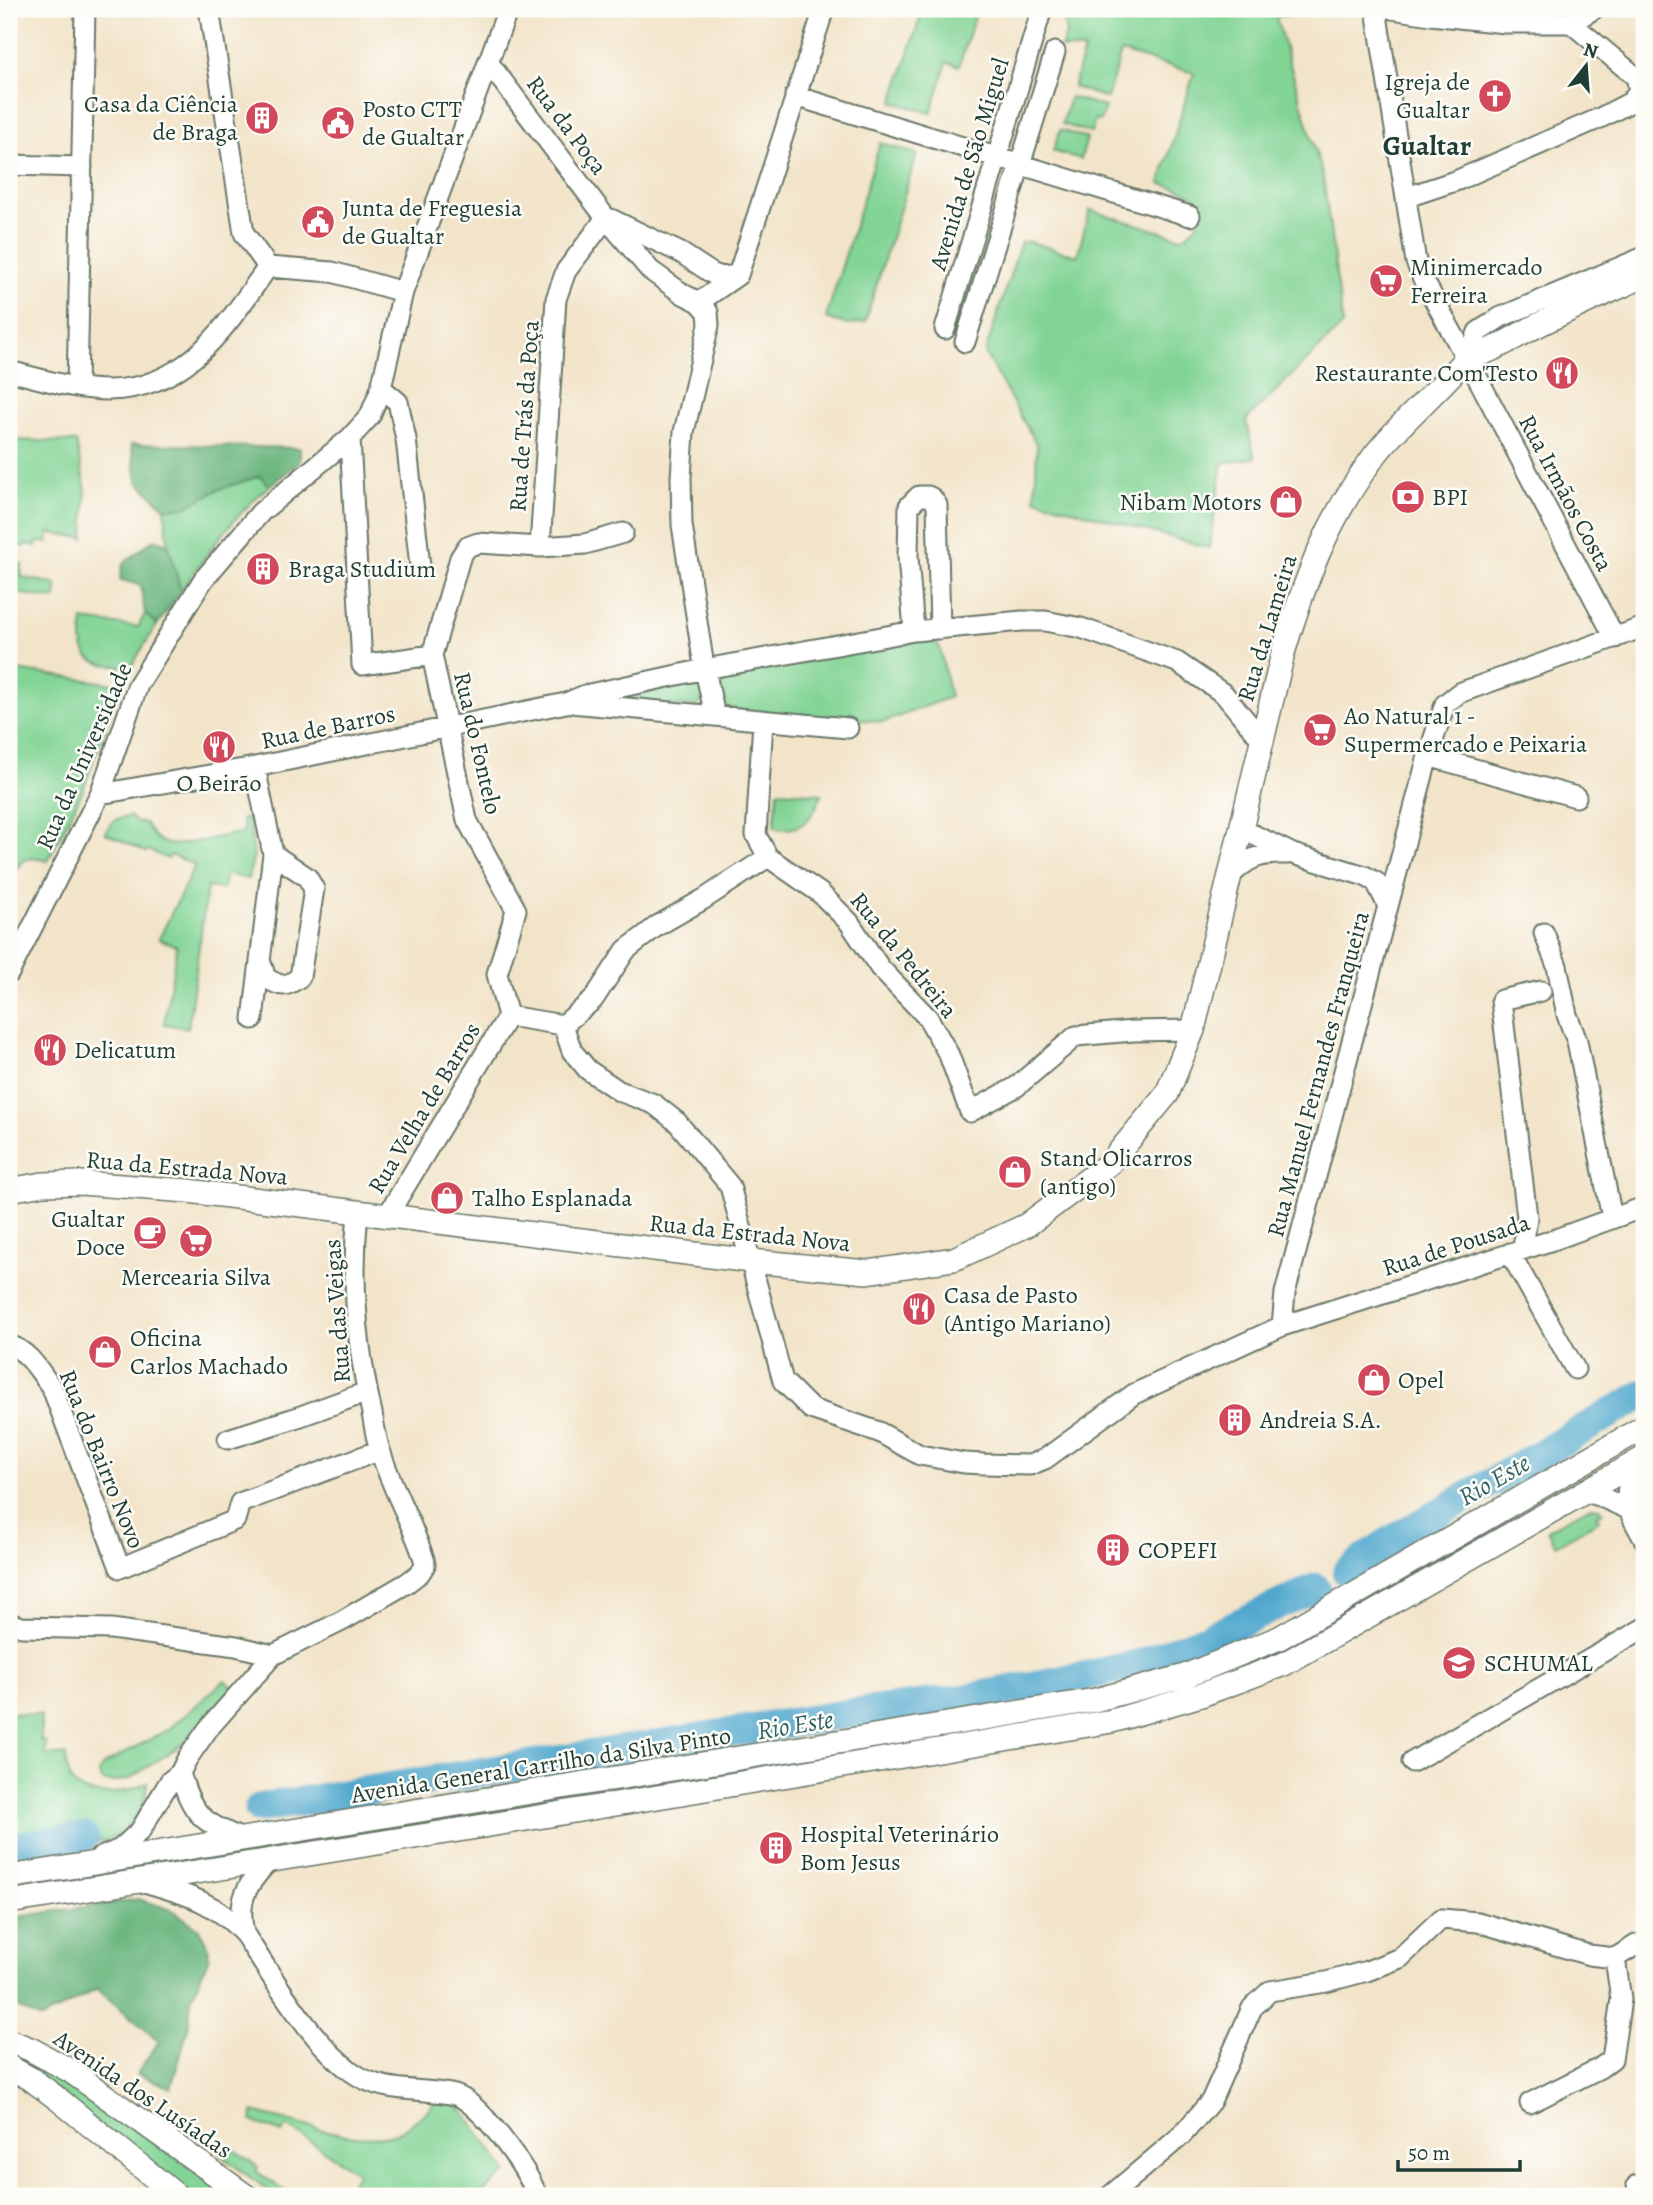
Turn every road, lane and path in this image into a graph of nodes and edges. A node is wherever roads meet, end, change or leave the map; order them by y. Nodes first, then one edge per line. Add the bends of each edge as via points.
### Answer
1 (85, 9) edge
2 (209, 9) edge
3 (508, 9) edge
4 (824, 9) edge
5 (1376, 9) edge
6 (1392, 9) edge
7 (1594, 9) edge
8 (1041, 12) dead end
9 (1571, 23) junction
10 (1055, 52) dead end
11 (488, 62) junction
12 (1642, 91) edge
13 (795, 96) junction
14 (997, 158) junction
15 (9, 165) edge
16 (1021, 166) junction
17 (82, 167) junction
18 (1407, 197) junction
19 (1190, 216) dead end
20 (606, 218) junction
21 (1644, 257) edge
22 (268, 267) junction
23 (738, 275) junction
24 (1644, 276) edge
25 (403, 292) junction
26 (699, 302) junction
27 (945, 329) dead end
28 (965, 342) dead end
29 (1470, 364) junction
30 (9, 371) edge
31 (77, 387) junction
32 (381, 388) junction
33 (350, 438) junction
34 (623, 533) dead end
35 (540, 547) junction
36 (420, 566) dead end
37 (1644, 627) edge
38 (940, 629) junction
39 (909, 632) junction
40 (1615, 638) junction
41 (432, 655) junction
42 (705, 669) junction
43 (1223, 694) junction
44 (566, 703) junction
45 (1268, 712) junction
46 (715, 716) junction
47 (763, 721) junction
48 (448, 727) junction
49 (848, 729) dead end
50 (1262, 740) junction
51 (1428, 756) junction
52 (255, 767) junction
53 (100, 794) junction
54 (1576, 797) dead end
55 (1239, 837) junction
56 (273, 854) junction
57 (1293, 854) junction
58 (768, 856) junction
59 (1230, 877) junction
60 (1388, 906) junction
61 (1544, 933) dead end
62 (261, 963) junction
63 (9, 973) edge
64 (1541, 991) dead end
65 (508, 1016) junction
66 (253, 1019) dead end
67 (563, 1025) junction
68 (1193, 1030) junction
69 (9, 1190) edge
70 (1644, 1208) edge
71 (358, 1212) junction
72 (387, 1216) junction
73 (1527, 1217) junction
74 (1612, 1218) junction
75 (1556, 1239) junction
76 (1517, 1251) junction
77 (751, 1262) junction
78 (1282, 1326) junction
79 (9, 1345) edge
80 (1575, 1369) dead end
81 (367, 1392) junction
82 (1644, 1427) edge
83 (228, 1439) dead end
84 (380, 1450) junction
85 (1638, 1462) edge
86 (1585, 1492) junction
87 (1628, 1510) junction
88 (1644, 1539) edge
89 (9, 1623) edge
90 (1644, 1628) edge
91 (274, 1655) junction
92 (1412, 1762) dead end
93 (180, 1773) junction
94 (242, 1839) junction
95 (269, 1861) junction
96 (85, 1865) junction
97 (9, 1877) edge
98 (140, 1881) junction
99 (9, 1902) edge
100 (245, 1934) junction
101 (1644, 1943) edge
102 (1615, 1958) junction
103 (9, 2041) edge
104 (9, 2067) edge
105 (1530, 2103) dead end
106 (177, 2196) edge
107 (246, 2196) edge
108 (537, 2196) edge
109 (1110, 2196) edge

1 - 17 street
2 - 22 street via 244,233
3 - 11 street, Rua da Universidade
4 - 13 street
5 - 18 street, Rua Irmãos Costa
6 - 9 street via 1505,23
7 - 9 street
8 - 14 street, Avenida de São Miguel
9 - 12 street via 1636,78
10 - 16 street, Avenida de São Miguel
11 - 20 street, Rua da Poça
11 - 25 street, Rua da Universidade
12 - 18 street via 1631,102 1600,117 1458,180
13 - 14 street
13 - 23 street
14 - 16 street
14 - 27 street, Avenida de São Miguel
15 - 17 street
16 - 19 street
16 - 28 street, Avenida de São Miguel
17 - 31 street
18 - 29 street, Rua Irmãos Costa via 1419,271
20 - 23 street, Rua da Poça via 681,253 713,274
20 - 26 street, Rua da Poça via 650,270
20 - 35 street, Rua de Trás da Poça via 566,271 556,299
21 - 29 street, Rua da Lameira via 1501,317 1478,332
22 - 25 street via 332,272
22 - 31 street via 226,326 195,359 166,378 111,390
23 - 26 street
24 - 29 main road, Rua da Lameira
25 - 32 street, Rua da Universidade
26 - 42 street via 708,312 709,326 684,432 681,477 682,525
29 - 40 street, Rua Irmãos Costa
29 - 45 main road, Rua da Lameira via 1376,454 1347,495 1322,539 1299,598
30 - 31 street
32 - 33 street, Rua da Universidade via 370,416
32 - 36 street via 398,402 404,426
33 - 41 street via 362,665
33 - 53 street, Rua da Universidade via 261,512 203,580 138,685
34 - 35 street, Rua de Trás da Poça via 585,544
35 - 41 street, Rua do Fontelo via 478,543 467,547
37 - 40 street
38 - 39 street
38 - 39 street via 937,505 924,496 909,506
38 - 43 street via 1022,621 1063,623 1177,662
39 - 42 street
40 - 51 street via 1459,693 1446,704
41 - 48 street, Rua do Fontelo
42 - 44 street
42 - 46 street
43 - 45 street
43 - 50 street
44 - 46 street
44 - 48 street, Rua de Barros
45 - 50 main road, Rua da Lameira
46 - 47 street
47 - 49 street
47 - 58 street via 756,835
48 - 52 street, Rua de Barros
48 - 65 street, Rua do Fontelo via 467,820 516,910 497,974
50 - 55 main road, Rua da Lameira
51 - 54 street
51 - 60 street
52 - 53 street, Rua de Barros
52 - 56 street
53 - 63 street, Rua da Universidade
55 - 57 street, Rua Manuel Fernandes Franqueira via 1254,835
55 - 59 main road, Rua da Estrada Nova
56 - 62 street
56 - 62 street via 307,877 314,889 300,977 279,986 266,978
57 - 59 street, Rua Manuel Fernandes Franqueira via 1254,857
57 - 60 street, Rua Manuel Fernandes Franqueira via 1376,882
58 - 67 street via 626,950 593,1000
58 - 68 street, Rua da Pedreira via 836,907 880,968 928,1018 949,1055 970,1112 1016,1087 1076,1036
59 - 68 main road, Rua da Estrada Nova
60 - 78 street, Rua Manuel Fernandes Franqueira via 1285,1293
61 - 74 street via 1577,1041
62 - 66 street
64 - 73 street via 1501,1000
65 - 67 street, Rua Velha de Barros
65 - 72 street, Rua Velha de Barros
67 - 77 street, Rua de Pousada via 572,1051 588,1070 619,1091 654,1104 677,1122 730,1186
68 - 77 main road, Rua da Estrada Nova via 1167,1094 1110,1163 1027,1225 954,1259 867,1272
69 - 71 main road, Rua da Estrada Nova via 43,1184 119,1185
70 - 74 street, Rua de Pousada
71 - 72 main road, Rua da Estrada Nova
71 - 81 street, Rua das Veigas via 357,1308
72 - 77 main road, Rua da Estrada Nova
73 - 75 street
73 - 76 street
74 - 75 street, Rua de Pousada
75 - 76 street, Rua de Pousada
76 - 78 street, Rua de Pousada
76 - 80 street
77 - 78 street, Rua de Pousada via 783,1381 811,1409 879,1432 920,1455 964,1463 1030,1465 1045,1459 1135,1394
79 - 84 street, Rua do Bairro Novo via 35,1363 52,1388 120,1568 235,1520 240,1503
81 - 83 street
81 - 84 street, Rua das Veigas
82 - 94 main road, Avenida General Carrilho da Silva Pinto via 1279,1638 1185,1676 1095,1700
84 - 91 street, Rua das Veigas via 425,1565 407,1583
85 - 86 main road, Avenida General Carrilho da Silva Pinto
85 - 87 street via 1625,1494
86 - 87 street
86 - 95 main road, Avenida General Carrilho da Silva Pinto via 1284,1664 1112,1721
87 - 88 street
89 - 91 street via 111,1629
90 - 92 street
91 - 93 street via 208,1729
93 - 94 street via 189,1800 202,1819
93 - 96 street via 132,1839
94 - 96 main road, Avenida General Carrilho da Silva Pinto
95 - 98 main road, Avenida General Carrilho da Silva Pinto
95 - 100 street via 245,1892 241,1917
96 - 97 main road, Avenida General Carrilho da Silva Pinto
98 - 99 main road, Avenida General Carrilho da Silva Pinto
98 - 100 street via 205,1903
100 - 108 street via 312,2032 337,2059 369,2082 387,2088 458,2096 470,2102 513,2155
101 - 102 street
102 - 105 street via 1621,1999 1612,2059
102 - 109 street via 1589,1955 1478,1922 1441,1919 1400,1958 1326,1982 1270,1991 1252,2008 1211,2101 1182,2135
103 - 107 main road, Avenida dos Lusíadas via 69,2070
104 - 106 main road, Avenida dos Lusíadas via 58,2099

